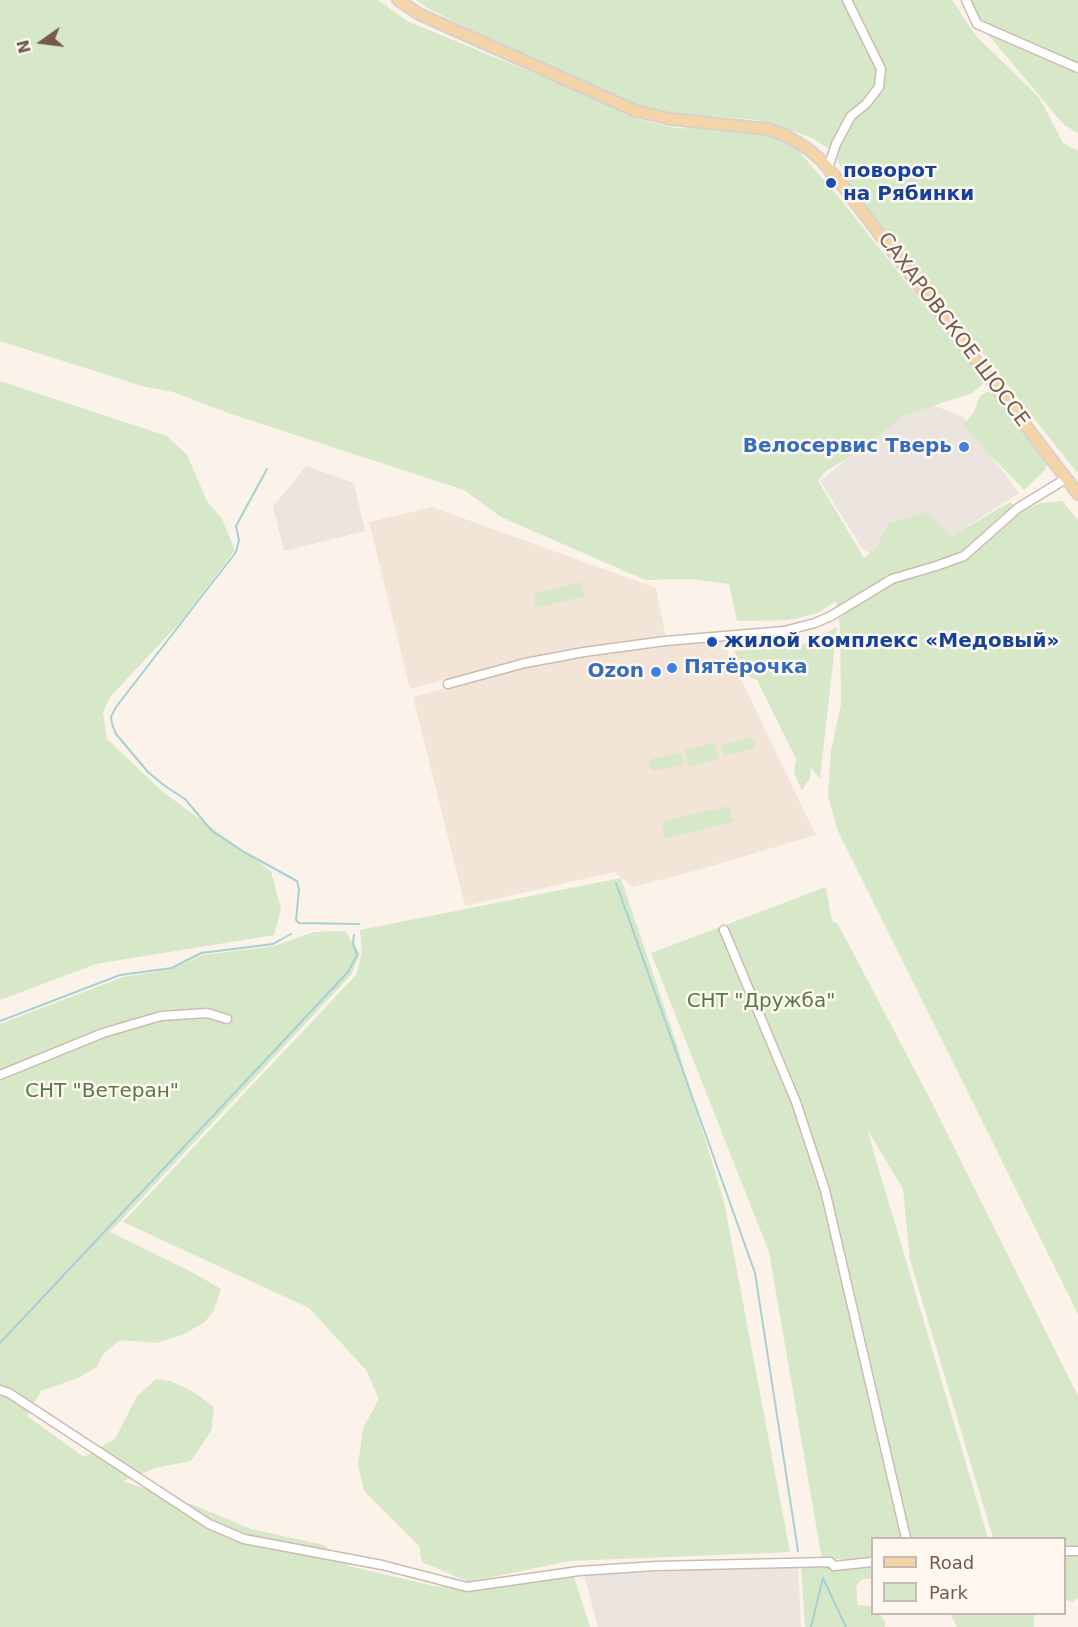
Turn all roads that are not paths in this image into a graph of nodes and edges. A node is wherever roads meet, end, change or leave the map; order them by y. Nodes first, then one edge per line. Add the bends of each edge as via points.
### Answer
1 (398, 0) edge
2 (847, 0) edge
3 (966, 0) edge
4 (1078, 68) edge
5 (828, 168) junction
6 (1067, 478) junction
7 (1078, 494) edge
8 (448, 684) dead end
9 (724, 930) dead end
10 (227, 1018) dead end
11 (0, 1075) edge
12 (0, 1390) edge
13 (906, 1537) edge
14 (871, 1562) edge

1 - 5 main road, САХАРОВСКОЕ ШОССЕ via 419,14 636,111 670,119 767,129 801,144
2 - 5 street via 881,69 879,87 851,116
3 - 4 street via 977,24
5 - 6 main road, САХАРОВСКОЕ ШОССЕ
6 - 7 main road, САХАРОВСКОЕ ШОССЕ
6 - 8 street via 1018,508 964,556 892,579 823,620 800,628 584,652
9 - 13 street via 796,1102 825,1190
10 - 11 street via 207,1013 161,1016 103,1034
12 - 14 street via 210,1524 244,1539 382,1565 467,1587 579,1571 656,1566 830,1562 834,1566

